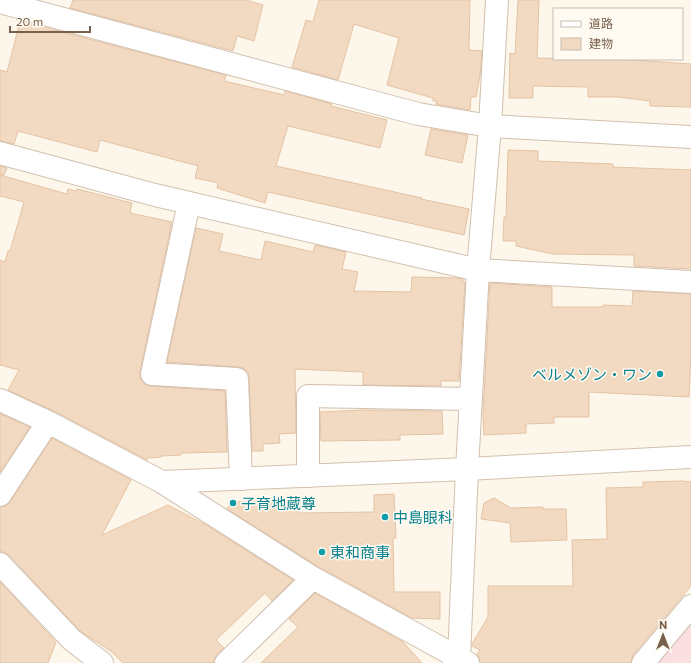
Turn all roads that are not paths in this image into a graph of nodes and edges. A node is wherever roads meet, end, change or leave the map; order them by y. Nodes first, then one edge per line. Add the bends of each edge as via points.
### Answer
1 (497, 0) edge
2 (0, 2) edge
3 (490, 126) junction
4 (691, 137) edge
5 (0, 153) edge
6 (189, 203) junction
7 (478, 270) junction
8 (691, 282) edge
9 (471, 399) junction
10 (0, 400) edge
11 (48, 422) junction
12 (691, 457) edge
13 (467, 469) junction
14 (308, 476) junction
15 (241, 479) junction
16 (162, 482) junction
17 (0, 495) edge
18 (0, 564) edge
19 (313, 578) junction
20 (691, 606) edge
21 (460, 661) edge
22 (102, 663) edge
23 (226, 663) edge
24 (642, 663) edge

1 - 3 street
2 - 3 street via 418,114
3 - 4 street
3 - 7 street
5 - 6 street
6 - 7 street
6 - 15 street via 152,374 237,379
7 - 8 street
7 - 9 street
9 - 13 street
9 - 14 street via 308,396
10 - 11 street
11 - 16 street
11 - 17 street
12 - 13 street
13 - 14 street
13 - 21 street
14 - 15 street
15 - 16 street
16 - 19 street
18 - 22 street via 72,640
19 - 21 street
19 - 23 street
20 - 24 street

